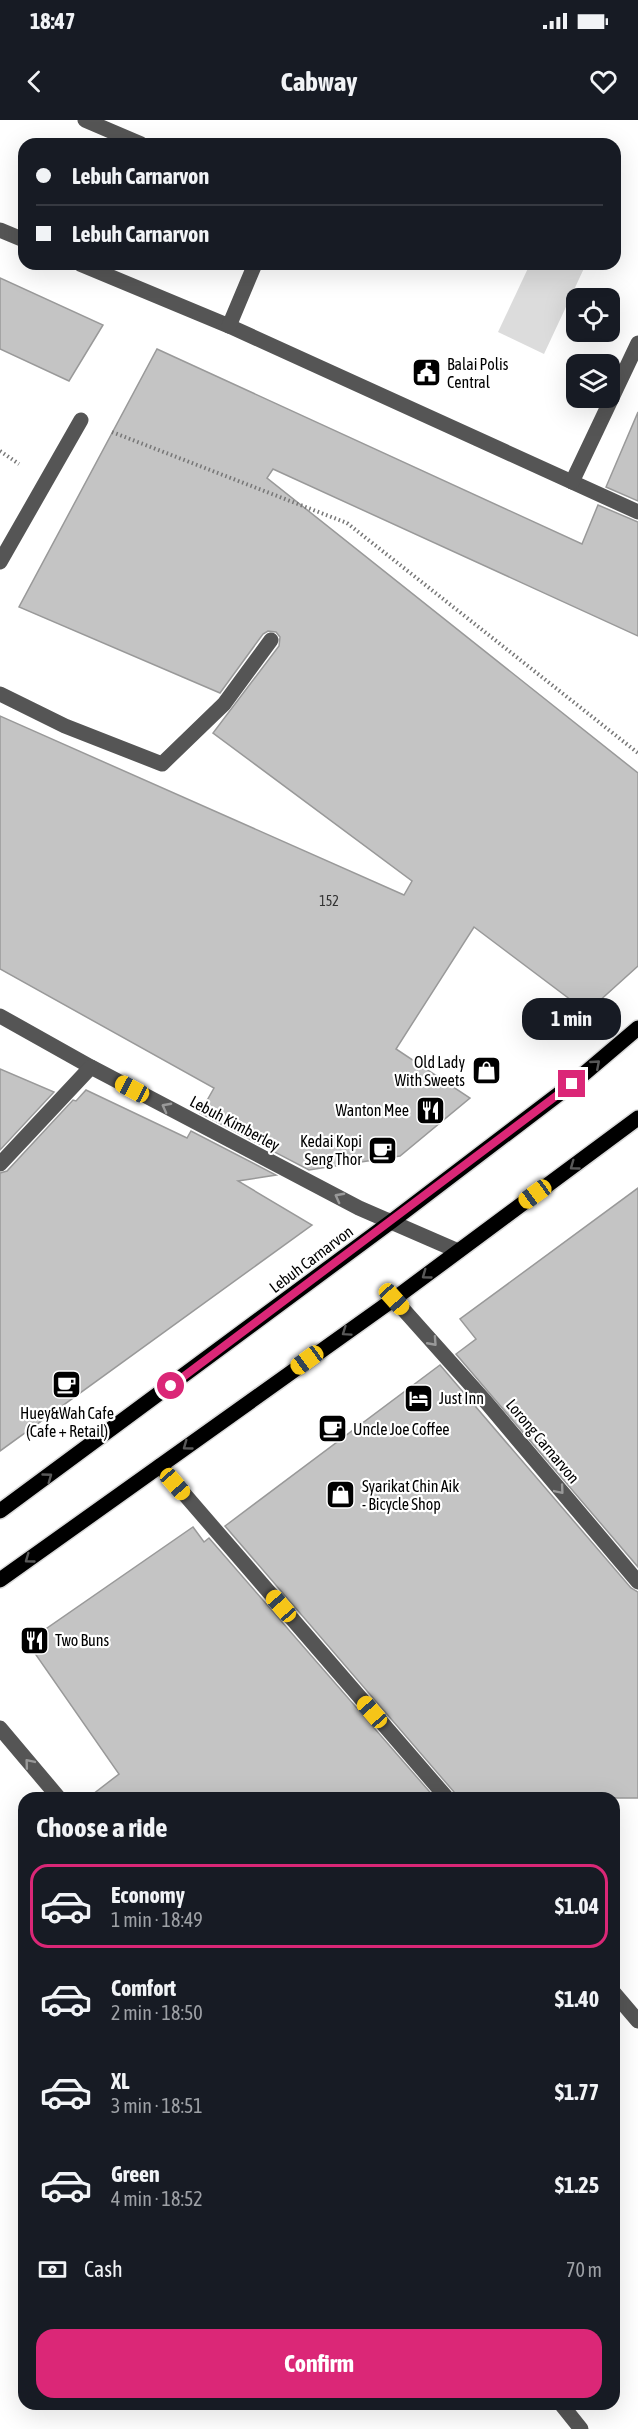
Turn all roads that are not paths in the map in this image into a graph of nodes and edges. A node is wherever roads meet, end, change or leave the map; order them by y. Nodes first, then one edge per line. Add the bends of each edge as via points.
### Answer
1 (85, 120) edge
2 (127, 138) edge
3 (0, 231) edge
4 (18, 238) edge
5 (94, 270) edge
6 (252, 270) edge
7 (229, 326) junction
8 (638, 343) edge
9 (81, 420) road end
10 (572, 482) junction
11 (638, 512) edge
12 (0, 562) edge
13 (271, 640) dead end
14 (0, 694) edge
15 (0, 1016) edge
16 (638, 1028) edge
17 (91, 1067) junction
18 (638, 1118) edge
19 (0, 1164) edge
20 (392, 1221) junction
21 (458, 1251) junction
22 (394, 1299) junction
23 (160, 1466) junction
24 (0, 1511) edge
25 (0, 1580) edge
26 (638, 1582) edge
27 (0, 1728) edge
28 (53, 1792) edge
29 (442, 1792) edge
30 (620, 2000) edge
31 (638, 2021) edge
32 (566, 2410) edge
33 (581, 2429) edge

1 - 2 street
3 - 4 street
5 - 7 street
6 - 7 street
7 - 10 street
8 - 10 street
9 - 12 street
10 - 11 street
13 - 14 street via 224,704 162,764 65,726
15 - 17 street, Lebuh Kimberley
20 -> 16 main road, Lebuh Carnarvon via 572,1084
17 - 19 street
20 -> 17 street, Lebuh Kimberley via 359,1208
18 -> 21 main road
20 - 21 street, Lebuh Kimberley
24 -> 20 main road, Lebuh Carnarvon
21 -> 22 main road
22 -> 23 main road
22 -> 26 street, Lorong Carnarvon via 486,1401
23 -> 25 main road
23 - 29 street
28 -> 27 street
30 - 31 street
32 - 33 street

